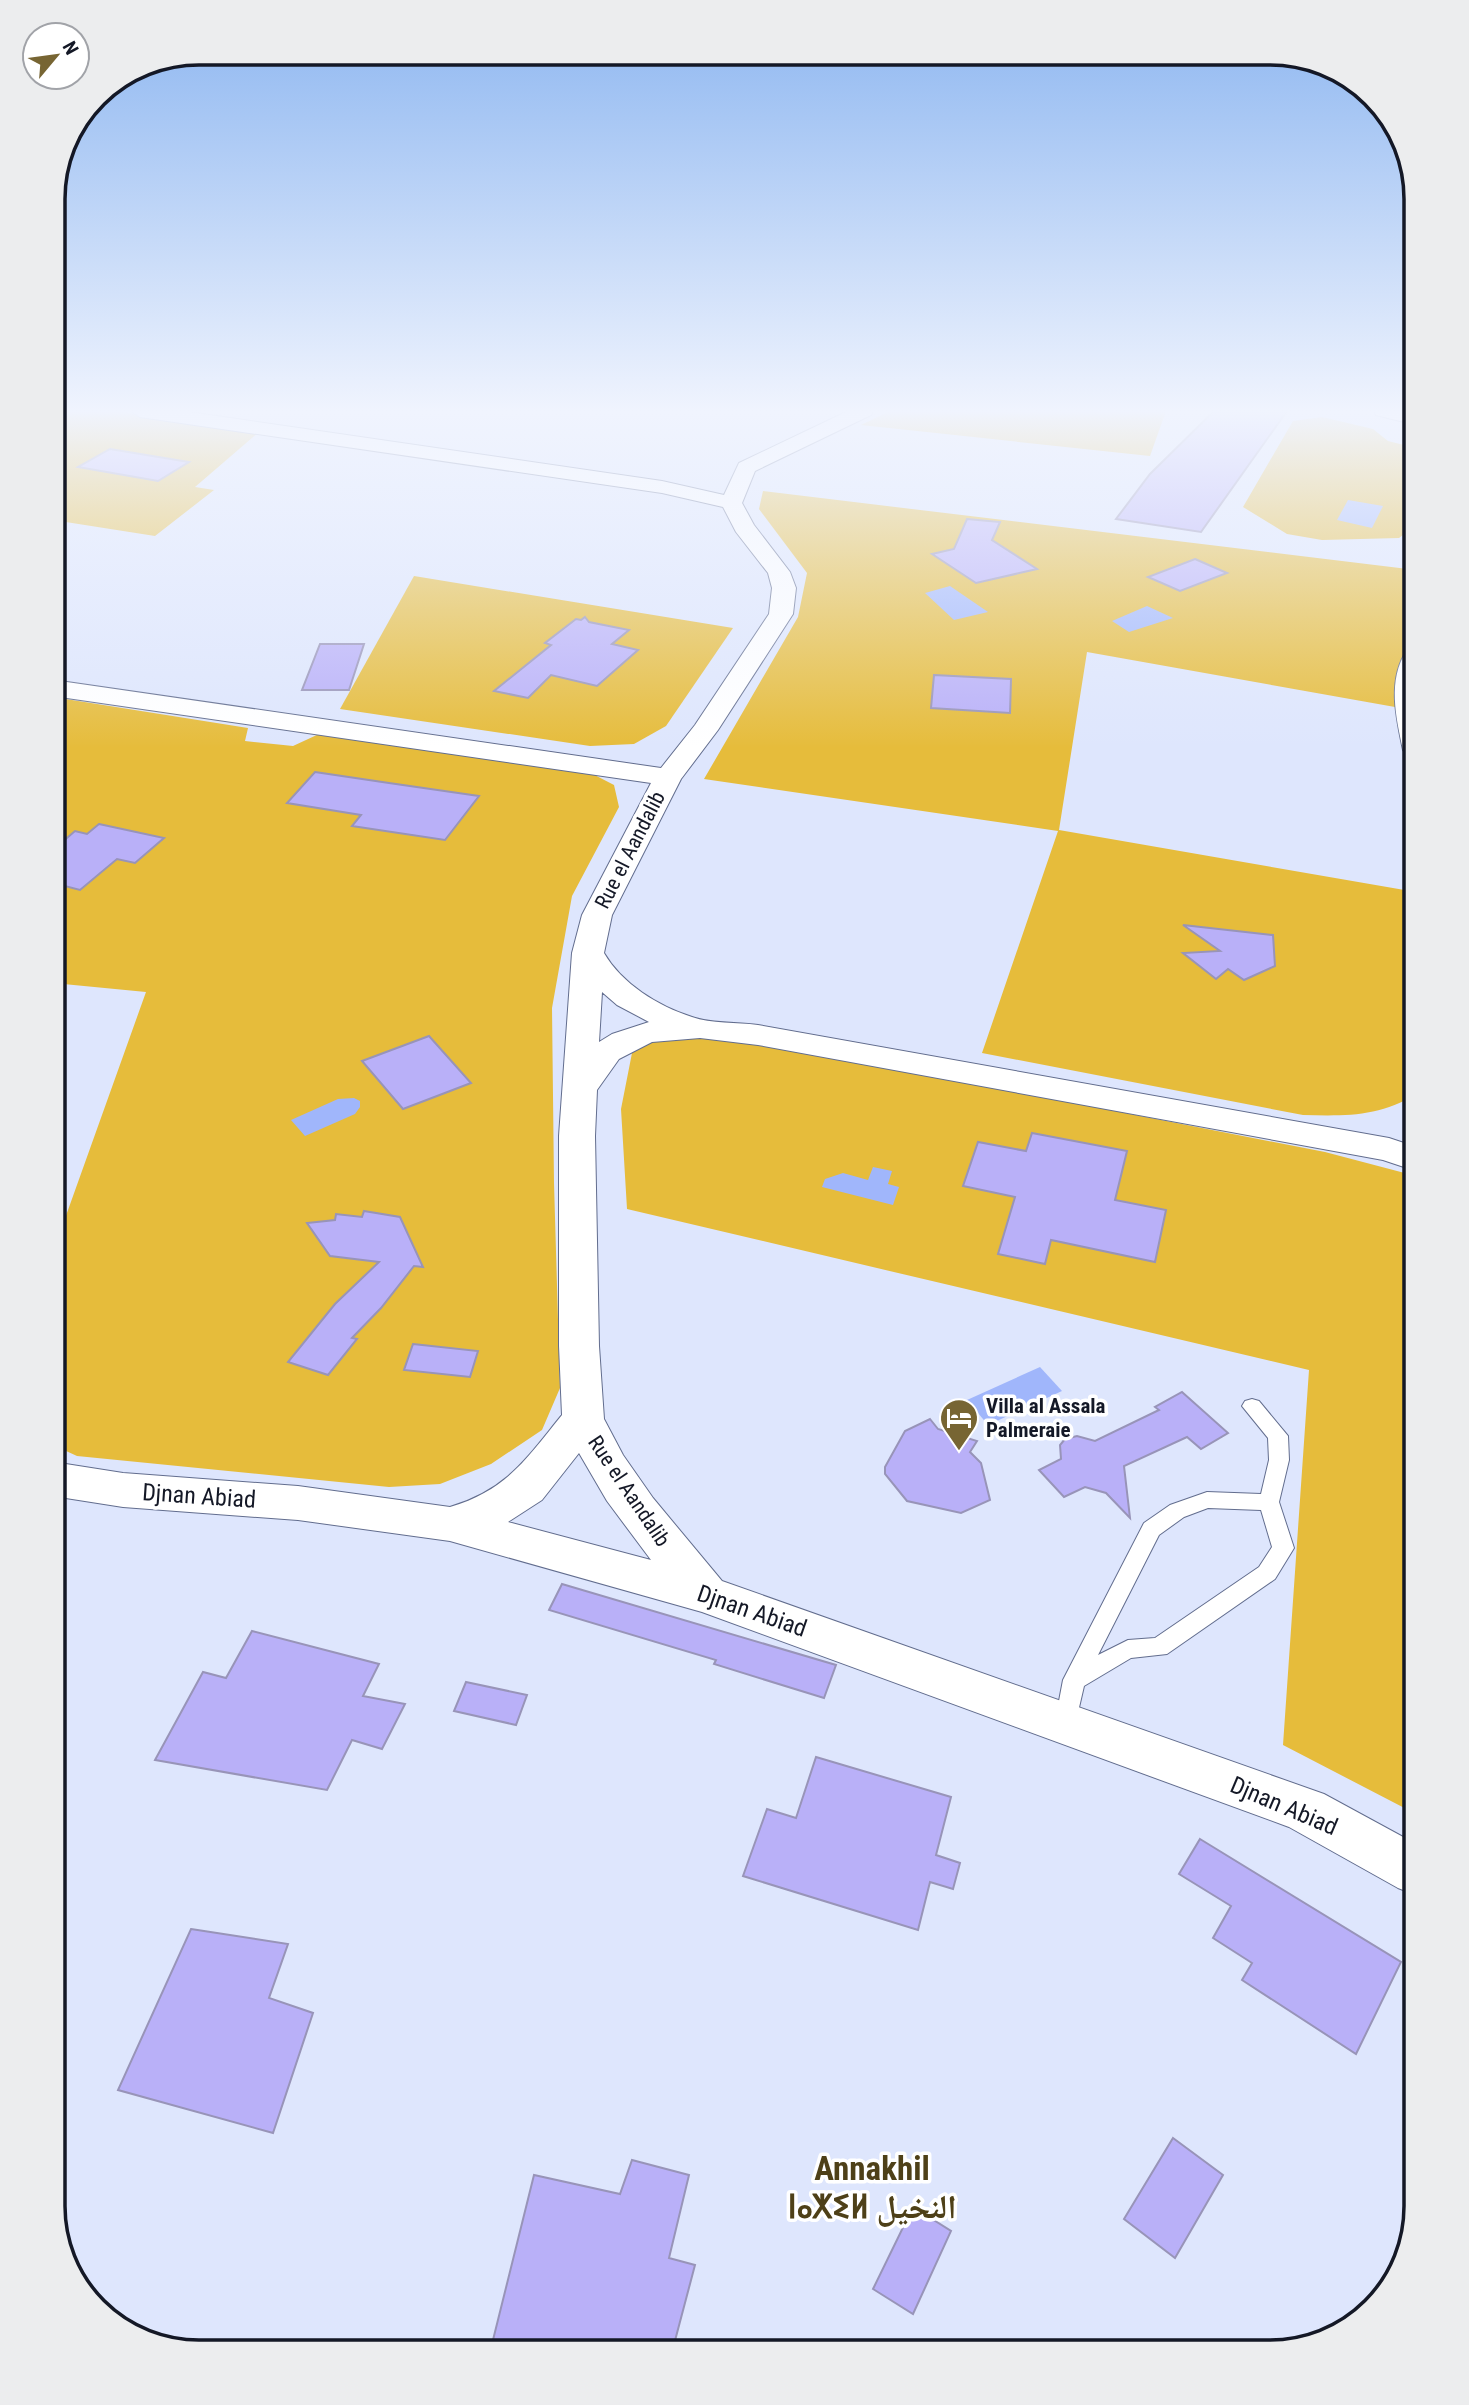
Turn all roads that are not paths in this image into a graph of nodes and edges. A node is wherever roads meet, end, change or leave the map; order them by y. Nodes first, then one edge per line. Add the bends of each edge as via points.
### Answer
1 (742, 523) edge
2 (65, 690) edge
3 (668, 776) junction
4 (588, 953) junction
5 (684, 1026) junction
6 (579, 1091) junction
7 (1404, 1147) edge
8 (1252, 1406) dead end
9 (583, 1419) junction
10 (65, 1481) edge
11 (1269, 1502) junction
12 (450, 1524) junction
13 (706, 1594) junction
14 (1070, 1701) junction
15 (1404, 1864) edge

1 - 3 street, Rue el Aandalib via 779,572 784,588 781,614 705,730
2 - 3 street
3 - 4 street, Rue el Aandalib via 597,915
4 - 5 street via 597,972 617,990
4 - 6 street, Rue el Aandalib
5 - 6 street via 627,1041 606,1053
5 - 7 street
6 - 9 street, Rue el Aandalib
8 - 11 lane via 1278,1436 1279,1460
9 - 12 street, Rue el Aandalib via 527,1488 487,1513
9 - 13 street, Rue el Aandalib via 600,1455 650,1531
10 - 12 street, Djnan Abiad via 123,1490 298,1503
11 - 14 lane via 1207,1500 1177,1511 1152,1529
11 - 14 lane via 1283,1548 1267,1573 1159,1647 1128,1649
12 - 13 street, Djnan Abiad
13 - 14 street, Djnan Abiad
14 - 15 street, Djnan Abiad via 1306,1810

